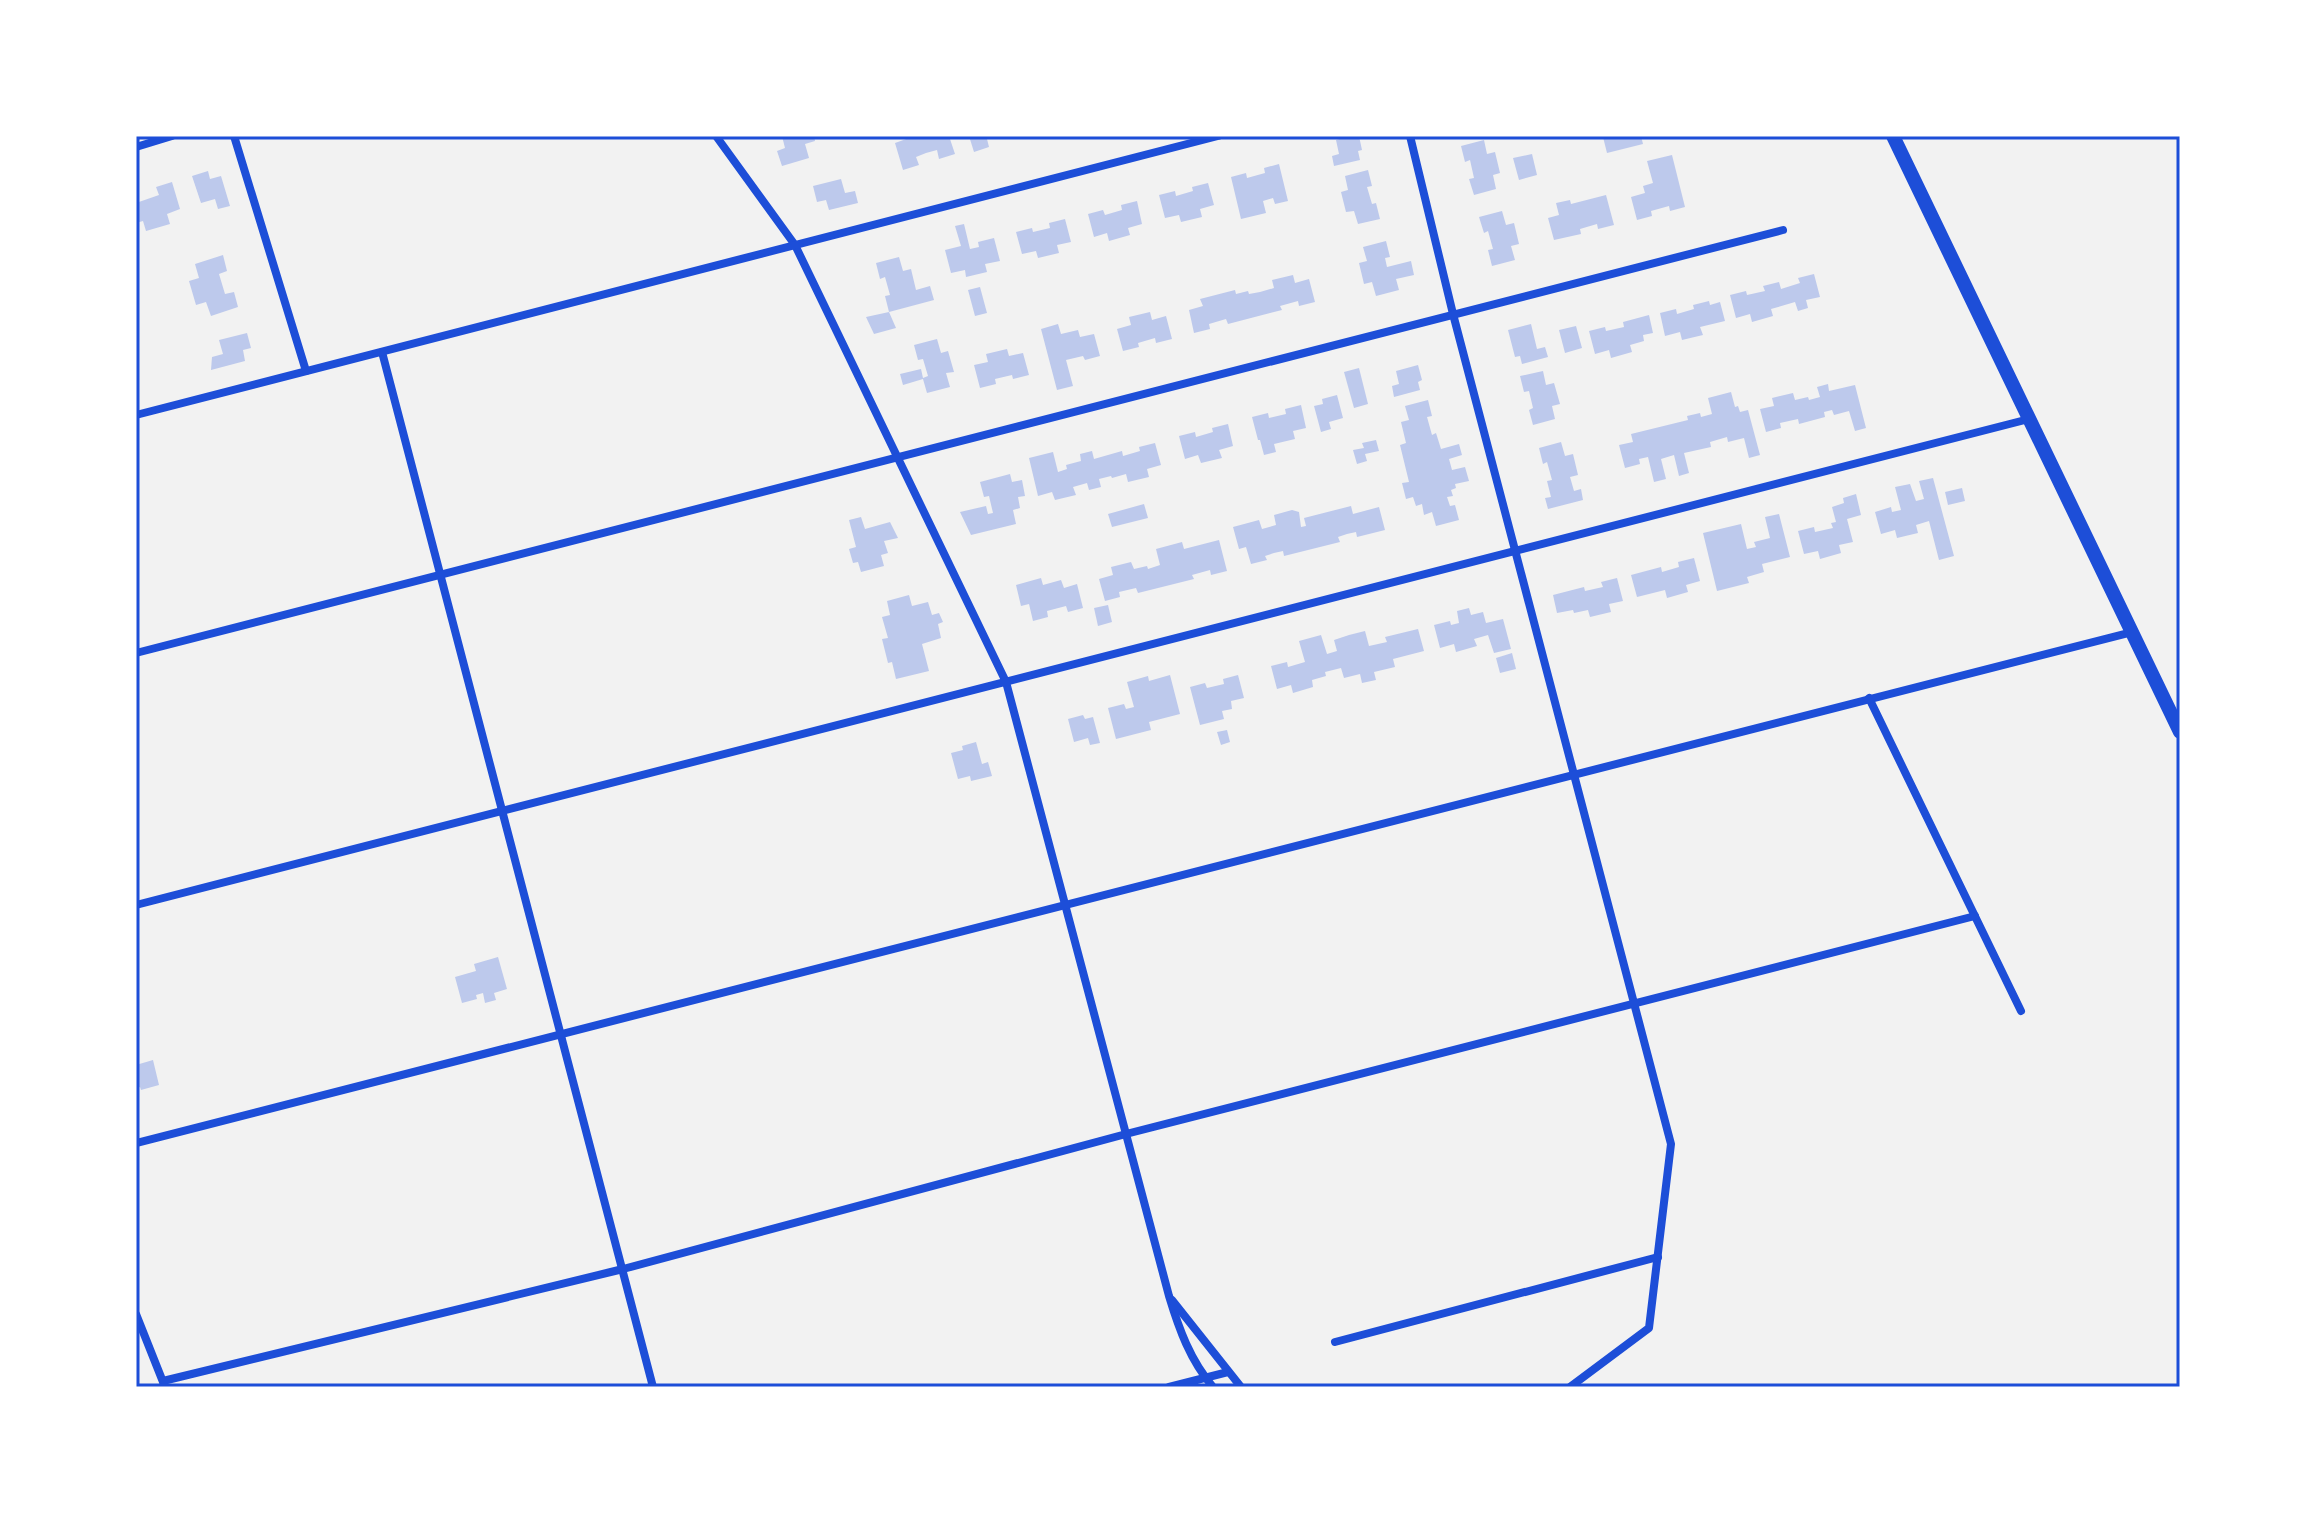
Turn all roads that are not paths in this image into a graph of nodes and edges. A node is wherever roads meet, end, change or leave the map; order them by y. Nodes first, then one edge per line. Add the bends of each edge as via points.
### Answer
1 (172, 136) edge
2 (234, 136) edge
3 (716, 136) edge
4 (1218, 136) edge
5 (1410, 136) edge
6 (1893, 136) edge
7 (136, 147) edge
8 (1783, 230) dead end
9 (795, 245) junction
10 (1453, 314) junction
11 (382, 352) junction
12 (306, 371) junction
13 (136, 415) edge
14 (2029, 419) junction
15 (898, 458) junction
16 (1515, 551) junction
17 (441, 575) junction
18 (2132, 632) junction
19 (136, 653) edge
20 (1006, 682) junction
21 (1869, 698) junction
22 (2180, 732) edge
23 (1574, 774) junction
24 (503, 811) junction
25 (136, 905) edge
26 (1065, 905) junction
27 (1975, 916) junction
28 (1634, 1004) junction
29 (2021, 1011) dead end
30 (561, 1034) junction
31 (1126, 1134) junction
32 (136, 1143) edge
33 (1658, 1257) junction
34 (623, 1269) junction
35 (1169, 1296) junction
36 (136, 1314) edge
37 (1335, 1342) dead end
38 (1228, 1372) junction
39 (1205, 1378) junction
40 (164, 1384) edge
41 (653, 1387) edge
42 (1169, 1387) edge
43 (1213, 1387) edge
44 (1241, 1387) edge
45 (1570, 1387) edge

1 - 7 street
2 - 12 street
3 - 9 street
4 - 9 street
5 - 10 street
6 - 14 main road
8 - 10 street
9 - 11 street
9 - 15 street
10 - 15 street
10 - 16 street
11 - 12 street
11 - 17 street
12 - 13 street
14 - 16 street
14 - 18 main road
15 - 17 street
15 - 20 street
16 - 20 street
16 - 23 street
17 - 19 street
17 - 24 street
18 - 21 street
18 - 22 main road
20 - 24 street
20 - 26 street
21 - 23 street
21 - 27 street
23 - 26 street
23 - 28 street
24 - 25 street
24 - 30 street
26 - 30 street
26 - 31 street
27 - 28 street
27 - 29 street
28 - 31 street
28 - 33 street via 1671,1144
30 - 32 street
30 - 34 street
31 - 34 street
31 - 35 street
33 - 37 street
33 - 45 street via 1649,1328
34 - 40 street
34 - 41 street
35 - 38 street
35 - 39 street via 1189,1352
36 - 40 street
38 - 39 street
38 - 44 street
39 - 42 street
39 - 43 street

